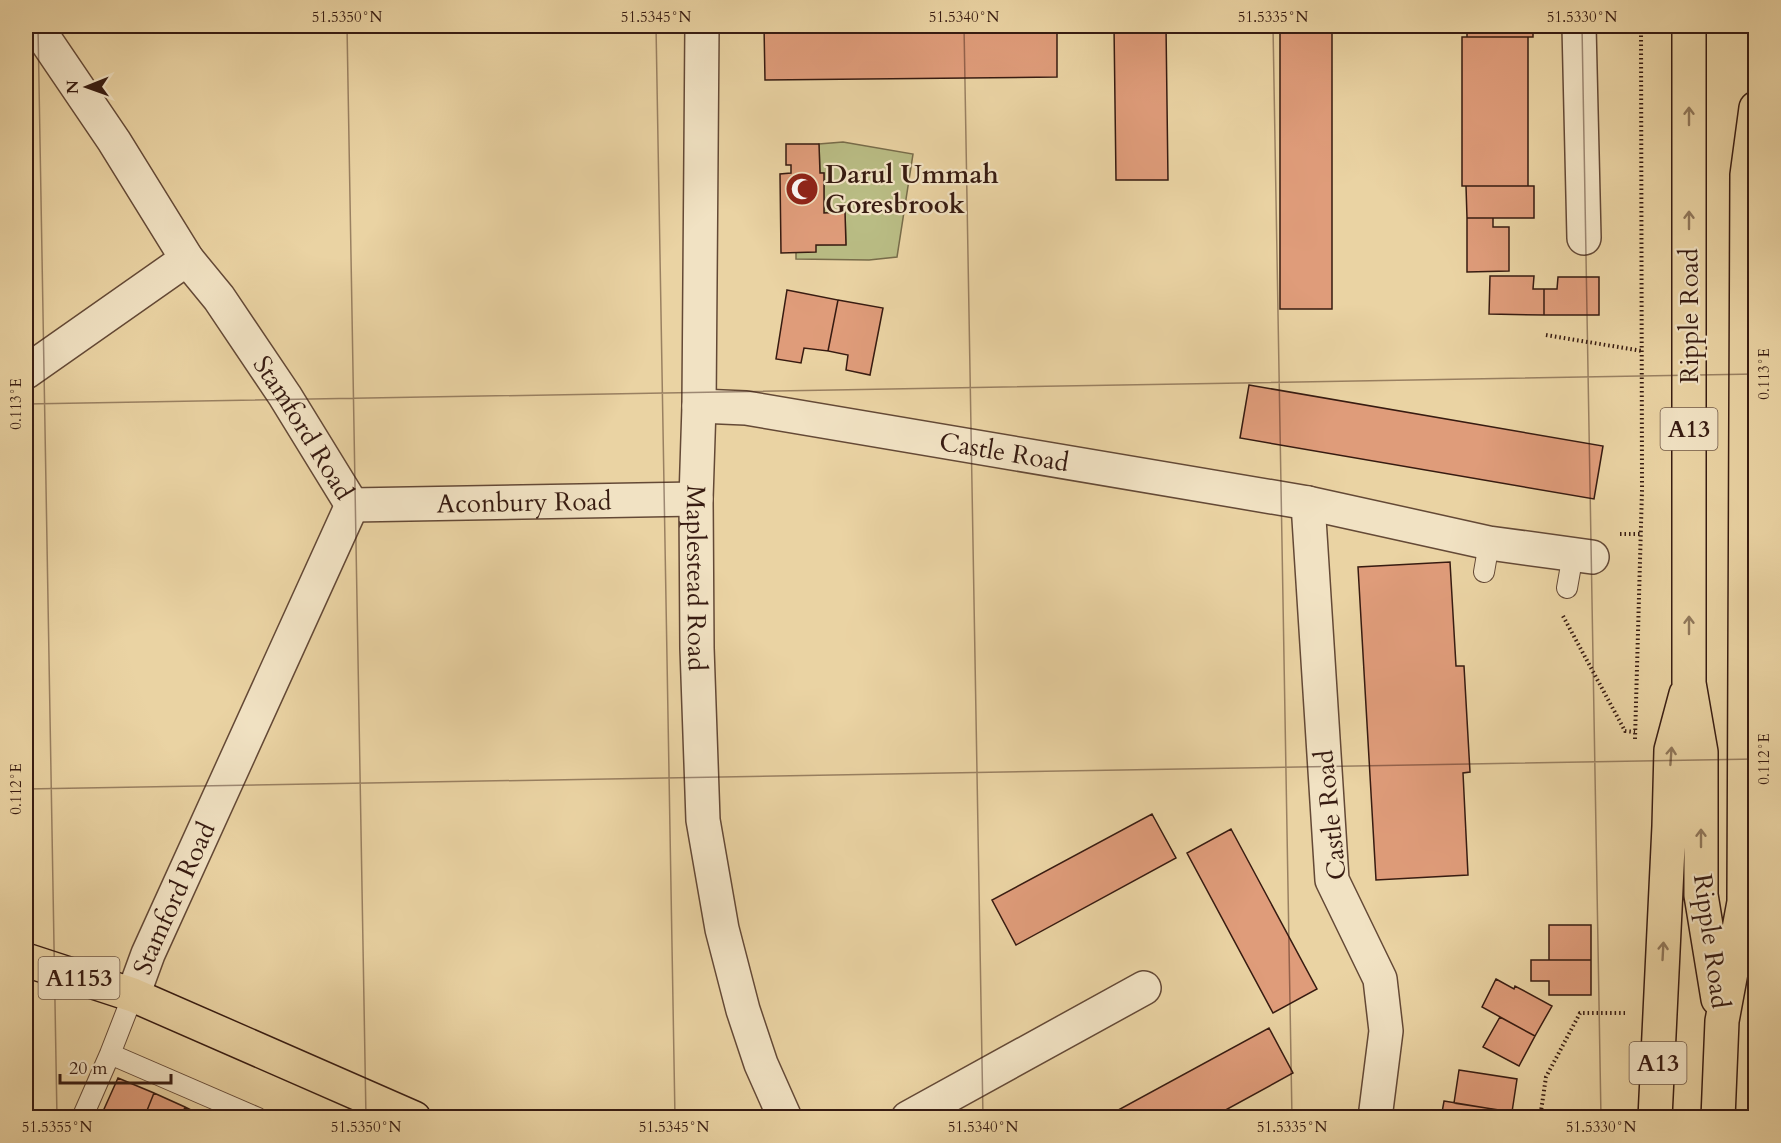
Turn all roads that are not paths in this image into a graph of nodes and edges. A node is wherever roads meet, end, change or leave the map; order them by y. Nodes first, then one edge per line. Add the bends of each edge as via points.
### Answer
1 (36, 26) edge
2 (702, 26) edge
3 (1579, 26) edge
4 (1689, 26) edge
5 (1755, 108) edge
6 (1584, 238) dead end
7 (187, 259) junction
8 (26, 372) edge
9 (699, 406) junction
10 (696, 499) junction
11 (1308, 503) junction
12 (352, 505) junction
13 (1583, 555) joint
14 (1568, 588) dead end
15 (1689, 683) junction
16 (26, 960) edge
17 (1144, 988) dead end
18 (133, 996) junction
19 (1722, 1021) junction
20 (110, 1054) junction
21 (82, 1118) edge
22 (258, 1118) edge
23 (414, 1118) edge
24 (785, 1118) edge
25 (908, 1118) edge
26 (1375, 1118) edge
27 (1655, 1118) edge
28 (1718, 1118) edge

1 - 7 street, Stamford Road
2 - 9 street, Maplestead Road
3 - 6 street
15 -> 4 main road, Ripple Road / A13
5 - 19 main road, Ripple Road / A13 via 1747,175 1744,902
7 - 8 street
7 - 12 street, Stamford Road via 219,298 279,386
9 - 10 street, Maplestead Road
9 - 11 street, Castle Road via 746,408
10 - 12 street, Aconbury Road
10 - 24 street, Maplestead Road via 703,820 722,929 743,1010
11 - 13 street, Castle Road via 1487,558
11 - 26 street, Castle Road via 1332,880 1380,979 1386,1031
12 - 18 street, Stamford Road
13 - 14 lane
19 -> 15 main road, Ripple Road / A13 via 1701,895 1701,753
27 -> 15 main road, A13 via 1671,750
16 - 18 main road, A1153
17 - 25 street
18 - 20 lane
18 - 23 main road, A1153
19 - 28 main road, A13
20 - 21 lane
20 - 22 lane

